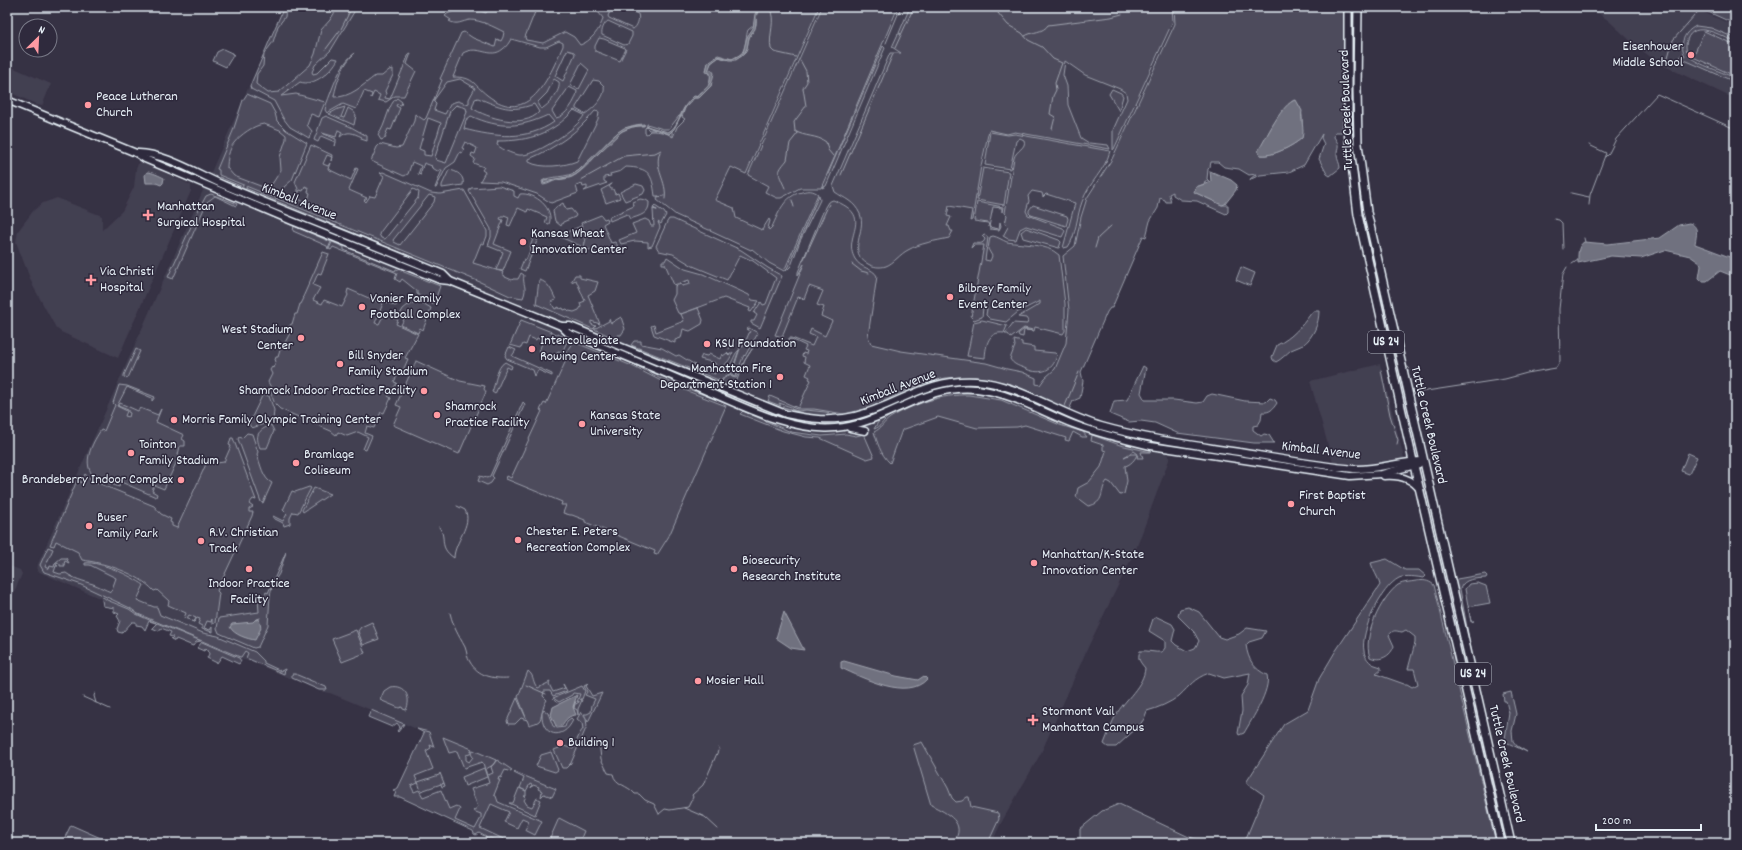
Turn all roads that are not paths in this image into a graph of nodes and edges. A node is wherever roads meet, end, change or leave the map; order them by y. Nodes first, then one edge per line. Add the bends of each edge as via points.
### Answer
1 (1348, 7) edge
2 (1358, 7) edge
3 (7, 100) edge
4 (561, 326) junction
5 (1046, 413) junction
6 (1100, 426) junction
7 (845, 427) junction
8 (865, 431) dead end
9 (1423, 462) junction
10 (1413, 464) junction
11 (1370, 475) junction
12 (1420, 490) junction
13 (1501, 843) edge
14 (1511, 843) edge

1 - 10 highway, Tuttle Creek Boulevard / US 24 via 1348,131 1354,188 1365,252
2 - 9 highway, Tuttle Creek Boulevard / US 24 via 1356,89 1363,186
3 - 4 main road, Kimball Avenue via 292,221
4 - 6 main road, Kimball Avenue via 570,326 780,412 806,419 835,420 855,417 928,386 975,381 1010,389
4 - 7 main road, Kimball Avenue via 568,332 779,420 813,428
5 - 6 main road via 1096,428
5 - 7 main road, Kimball Avenue via 996,392 956,389 922,396 872,420
5 - 11 main road, Kimball Avenue via 1088,430 1135,443 1331,474
6 - 10 main road, Kimball Avenue via 1183,443 1341,468
7 - 8 main road
9 - 10 main road, Kimball Avenue
9 - 14 highway, Tuttle Creek Boulevard / US 24
10 - 11 main road, Kimball Avenue
10 - 12 highway, Tuttle Creek Boulevard / US 24
11 - 12 main road via 1407,479
12 - 13 highway, Tuttle Creek Boulevard / US 24

